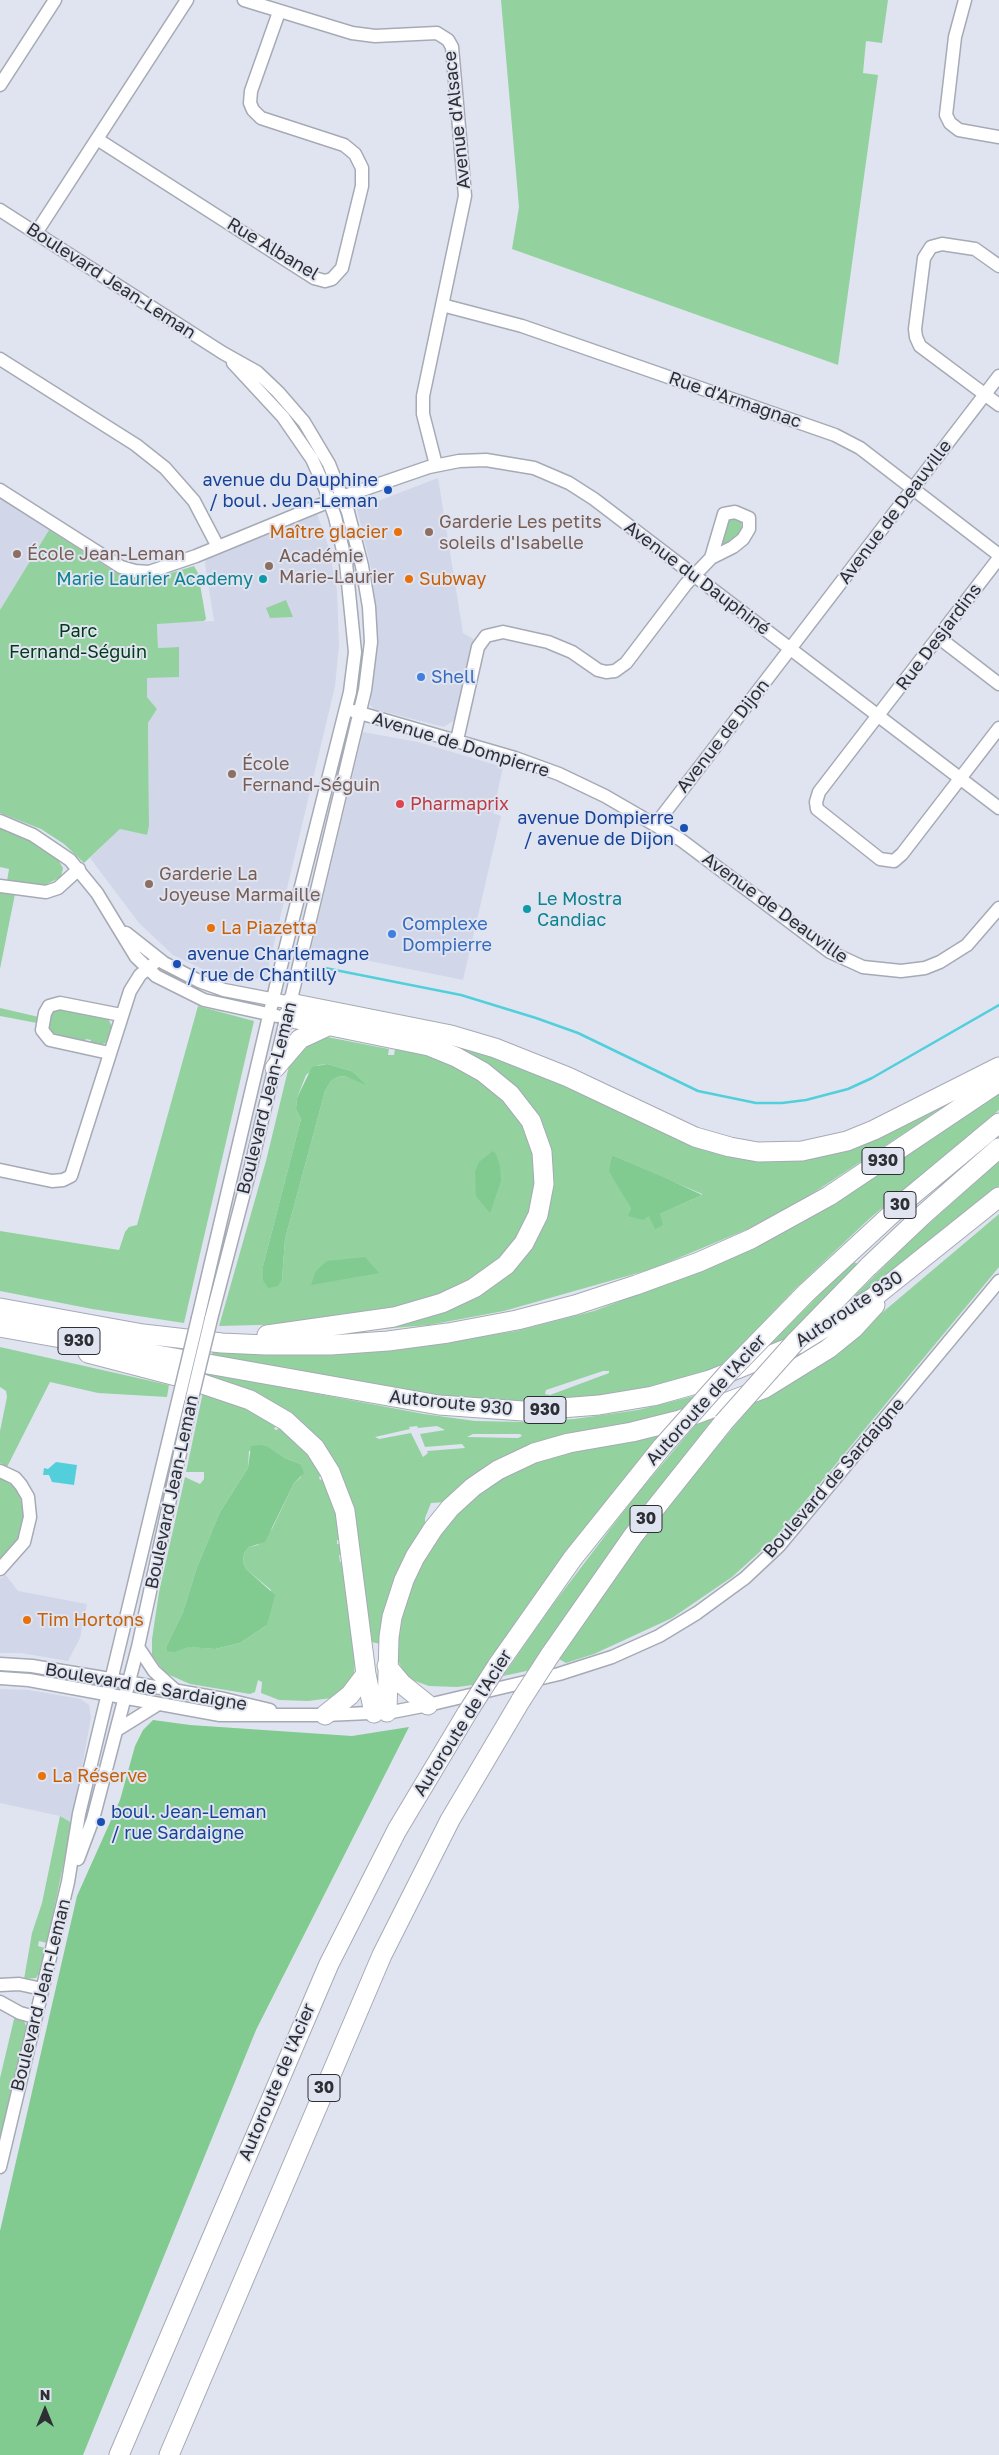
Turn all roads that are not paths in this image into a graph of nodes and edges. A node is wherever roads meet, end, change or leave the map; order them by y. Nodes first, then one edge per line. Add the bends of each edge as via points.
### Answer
1 (55, 0) edge
2 (187, 0) edge
3 (244, 0) edge
4 (965, 0) edge
5 (279, 12) junction
6 (0, 85) edge
7 (999, 137) edge
8 (97, 138) junction
9 (0, 210) edge
10 (36, 233) junction
11 (999, 266) edge
12 (442, 305) junction
13 (0, 359) edge
14 (999, 376) edge
15 (984, 395) junction
16 (999, 405) edge
17 (436, 465) junction
18 (913, 488) junction
19 (0, 490) edge
20 (336, 499) junction
21 (218, 546) junction
22 (999, 557) edge
23 (711, 558) dead end
24 (695, 576) junction
25 (938, 637) junction
26 (790, 648) junction
27 (999, 684) edge
28 (346, 708) junction
29 (360, 714) junction
30 (879, 715) junction
31 (999, 728) edge
32 (457, 740) junction
33 (960, 778) junction
34 (999, 808) edge
35 (0, 822) edge
36 (656, 824) junction
37 (79, 870) junction
38 (0, 886) edge
39 (999, 908) edge
40 (121, 930) junction
41 (158, 960) junction
42 (147, 968) junction
43 (280, 1008) junction
44 (121, 1015) junction
45 (330, 1025) junction
46 (109, 1053) junction
47 (999, 1067) edge
48 (275, 1068) junction
49 (999, 1082) edge
50 (999, 1123) edge
51 (999, 1148) edge
52 (0, 1170) edge
53 (999, 1197) edge
54 (904, 1274) junction
55 (999, 1281) edge
56 (0, 1308) edge
57 (204, 1318) junction
58 (0, 1329) edge
59 (210, 1342) junction
60 (0, 1471) edge
61 (0, 1569) edge
62 (138, 1647) junction
63 (0, 1664) edge
64 (387, 1666) junction
65 (366, 1674) junction
66 (0, 1678) edge
67 (112, 1679) junction
68 (129, 1682) junction
69 (176, 1691) junction
70 (108, 1694) junction
71 (124, 1698) junction
72 (157, 1705) junction
73 (428, 1705) junction
74 (381, 1712) junction
75 (292, 1715) junction
76 (325, 1715) junction
77 (117, 1730) junction
78 (68, 1882) junction
79 (0, 1985) edge
80 (42, 1989) junction
81 (0, 2002) edge
82 (35, 2017) junction
83 (0, 2167) edge
84 (120, 2455) edge
85 (170, 2455) edge

1 - 6 street
2 - 8 street
3 - 5 street, Avenue d'Alsace
4 - 7 street via 955,37 946,115 958,130
5 - 8 street, Rue Albanel via 251,92 253,110 261,118 344,145 355,154 362,168 362,186 344,261 335,277 325,281 314,278
5 - 12 street, Avenue d'Alsace via 363,35 433,32 450,44 465,196
8 - 10 street
9 - 10 street, Boulevard Jean-Leman
10 - 20 street, Boulevard Jean-Leman via 223,353 283,417
11 - 15 street via 975,249 942,244 931,247 924,258 915,329 920,346
12 - 17 street, Avenue d'Alsace via 422,402
12 - 18 street, Rue d'Armagnac via 522,326 835,435 860,448
13 - 21 street via 155,460 194,501
14 - 15 street, Avenue de Deauville
15 - 16 street
15 - 18 street, Avenue de Deauville
17 - 20 street, Avenue du Dauphiné
17 - 24 street, Avenue du Dauphiné via 495,460 524,465 561,479 594,499
18 - 22 street, Rue d'Armagnac
18 - 26 street, Avenue de Deauville
19 - 21 street, Avenue du Dauphiné via 121,567 131,570 154,572
20 - 21 street, Avenue du Dauphiné
20 - 28 street, Boulevard Jean-Leman via 354,634 354,664
20 - 29 street, Boulevard Jean-Leman via 360,556 370,620 370,659
22 - 25 street, Rue Desjardins
23 - 24 street
24 - 26 street, Avenue du Dauphiné
24 - 32 street via 626,663 615,671 598,670 572,652 548,642 503,632 486,636 478,647
25 - 27 street
25 - 30 street, Rue Desjardins
26 - 30 street, Avenue du Dauphiné
26 - 36 street, Avenue de Dijon
28 - 29 street, Avenue de Dompierre
28 - 43 street, Boulevard Jean-Leman
29 - 32 street, Avenue de Dompierre
29 - 43 street, Boulevard Jean-Leman
30 - 33 street, Avenue du Dauphiné
30 - 33 street, Rue Desjardins via 819,792 818,811 880,859 891,862 900,857
31 - 33 street
32 - 36 street, Avenue de Dompierre via 559,774
33 - 34 street, Avenue du Dauphiné
35 - 37 street via 44,841
36 - 39 street, Avenue de Deauville via 712,862 830,952 863,967 902,971 940,962 967,945
37 - 38 street via 63,884 46,892
37 - 40 street
40 - 41 street
40 - 42 street via 136,958
41 - 42 street
41 - 43 street via 213,986
42 - 43 street via 195,997 232,1008
42 - 44 street via 133,983
43 - 45 highway
43 - 47 highway via 451,1035 495,1048 568,1077 695,1137 730,1148 758,1152 802,1151 847,1141
43 - 48 street, Boulevard Jean-Leman
43 - 57 street, Boulevard Jean-Leman
44 - 46 street
44 - 46 street via 60,1003 49,1006 45,1013 42,1030 50,1040
45 - 48 highway via 300,1039
45 - 59 highway via 435,1048 476,1068 506,1089 528,1116 540,1147 544,1184 538,1215 528,1237 510,1260 481,1284 442,1303 373,1321
46 - 52 street via 71,1176 52,1181
48 - 57 street, Boulevard Jean-Leman via 237,1223
49 - 59 highway, 930 via 844,1187 789,1219 711,1257 622,1290 517,1320 429,1336 330,1345
50 - 84 highway, Autoroute de l'Acier / 30, bridge via 910,1197 806,1293 728,1373 573,1558 498,1666 397,1830 322,1978
51 - 85 highway, Autoroute de l'Acier / 30, bridge via 868,1267 723,1423 633,1536 550,1654 454,1814 382,1955
53 - 54 highway, Autoroute 930 / 930
54 - 58 highway, Autoroute 930 / 930 via 864,1304 811,1336 732,1372 644,1398 549,1410 486,1410 424,1403
54 - 64 highway via 847,1334 807,1364 765,1388 680,1420 543,1450 506,1465 473,1487 439,1521 409,1568 392,1617
55 - 73 street, Boulevard de Sardaigne via 790,1534 727,1592 677,1626 612,1657 559,1674
56 - 59 highway, 930 via 143,1334
57 - 62 street, Boulevard Jean-Leman, bridge via 192,1398
57 - 67 street, Boulevard Jean-Leman, bridge via 179,1397
58 - 65 highway via 217,1388 269,1409 300,1433 326,1465 343,1503
60 - 61 street via 21,1484 28,1497 30,1517 24,1542
62 - 68 street, Boulevard Jean-Leman
62 - 69 street via 154,1671
63 - 67 street, Boulevard de Sardaigne
64 - 73 highway via 402,1684
64 - 74 highway
65 - 74 highway
65 - 76 highway via 350,1695
66 - 70 street, Boulevard de Sardaigne
67 - 68 street, Boulevard de Sardaigne
67 - 70 street, Boulevard Jean-Leman
68 - 69 street, Boulevard de Sardaigne
68 - 71 street, Boulevard Jean-Leman
69 - 75 street, Boulevard de Sardaigne
70 - 71 street, Boulevard de Sardaigne
70 - 78 street, Boulevard Jean-Leman via 79,1814
71 - 72 street, Boulevard de Sardaigne
71 - 77 street, Boulevard Jean-Leman
72 - 75 street, Boulevard de Sardaigne via 220,1715
72 - 77 street
73 - 74 street, Boulevard de Sardaigne
74 - 76 street, Boulevard de Sardaigne
75 - 76 street, Boulevard de Sardaigne
77 - 78 street, Boulevard Jean-Leman via 93,1819
78 - 80 street, Boulevard Jean-Leman
79 - 80 street via 19,1984
80 - 82 street, Boulevard Jean-Leman
81 - 82 street
82 - 83 street, Boulevard Jean-Leman

